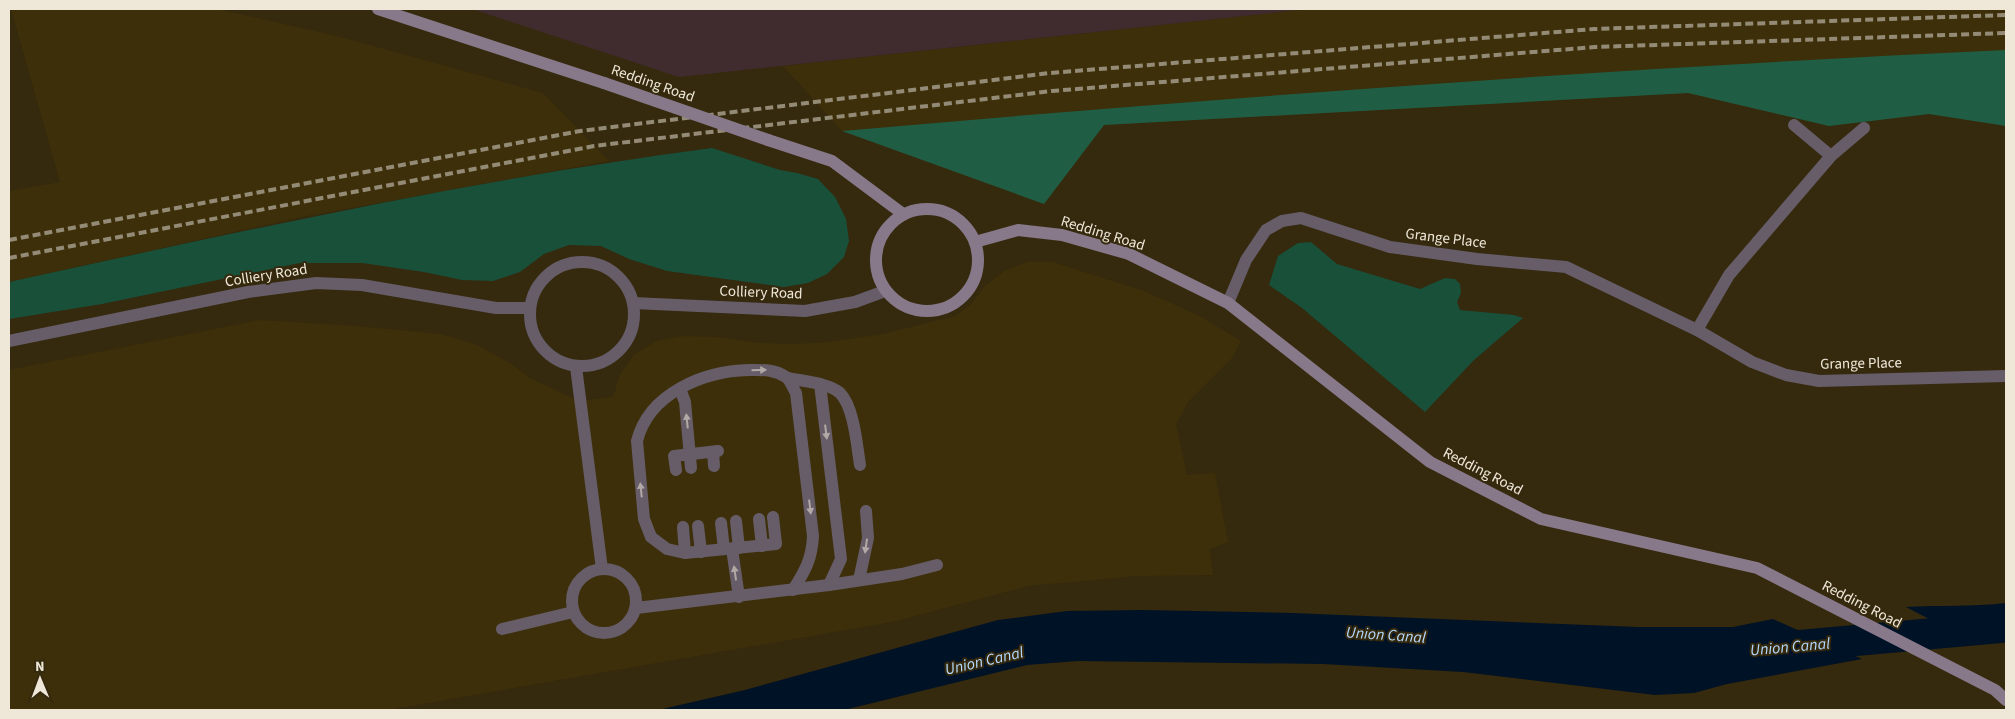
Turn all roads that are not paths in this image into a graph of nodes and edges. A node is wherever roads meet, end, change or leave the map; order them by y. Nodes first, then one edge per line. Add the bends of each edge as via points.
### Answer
1 (378, 9) edge
2 (1794, 125) dead end
3 (1864, 128) dead end
4 (1832, 156) junction
5 (903, 214) junction
6 (975, 242) junction
7 (885, 290) junction
8 (633, 303) junction
9 (1228, 303) junction
10 (530, 308) junction
11 (1697, 330) junction
12 (9, 340) edge
13 (576, 366) junction
14 (2006, 376) edge
15 (788, 378) junction
16 (820, 384) junction
17 (680, 389) junction
18 (690, 454) junction
19 (860, 464) dead end
20 (714, 466) dead end
21 (691, 468) dead end
22 (676, 470) dead end
23 (866, 511) dead end
24 (759, 519) dead end
25 (774, 520) dead end
26 (736, 521) dead end
27 (721, 523) dead end
28 (698, 526) dead end
29 (682, 527) dead end
30 (762, 546) junction
31 (731, 549) junction
32 (701, 552) junction
33 (685, 553) junction
34 (936, 565) dead end
35 (602, 569) junction
36 (859, 580) junction
37 (829, 585) junction
38 (793, 590) junction
39 (739, 596) junction
40 (636, 608) junction
41 (573, 612) junction
42 (502, 629) dead end
43 (2006, 700) edge

1 - 5 main road, Redding Road, bridge via 832,161
2 - 4 street
3 - 4 street
4 - 11 street via 1729,275
5 - 6 main road via 928,209 953,216 966,227
5 - 7 main road via 889,225 875,257 877,274
6 - 7 main road via 976,274 958,301 928,311 912,309 897,302
6 - 9 main road, Redding Road via 1018,230 1062,234 1129,254
7 - 8 street, Colliery Road via 855,302 805,311
8 - 10 street via 623,280 610,269 594,262 576,262 559,266 545,277 534,291
8 - 13 street via 632,332 623,348 610,359 594,365
9 - 11 street, Grange Place via 1246,260 1266,230 1282,221 1301,218 1390,247 1566,267
9 - 43 main road, Redding Road via 1430,462 1540,519 1757,568 1995,690
10 - 12 street, Colliery Road via 496,308 362,284 316,283 248,292
10 - 13 street via 530,325 546,353 560,362
11 - 14 street, Grange Place via 1752,362 1786,375 1819,381
13 - 35 street
15 - 16 street
17 -> 15 street via 710,374 739,370 771,370
15 -> 38 street via 796,393 813,536 813,552
16 - 19 street via 840,393 849,408
16 -> 37 street via 841,559
18 -> 17 street via 685,402
33 -> 17 street via 667,549 651,537 644,519 637,441 649,416
18 - 20 street via 715,452
18 - 21 street
18 - 22 street via 674,456
23 -> 36 street via 868,538
24 - 30 street
25 - 30 street via 776,544
26 - 31 street
27 - 31 street
28 - 32 street
29 - 33 street
30 - 31 street
31 - 32 street
39 -> 31 street
32 - 33 street
34 - 36 street
35 - 40 street via 618,572 631,583 636,592
35 - 41 street via 591,572 576,586
36 - 37 street
37 - 38 street
38 - 39 street
39 - 40 street
40 - 41 street via 628,624 610,633 590,630
41 - 42 street

